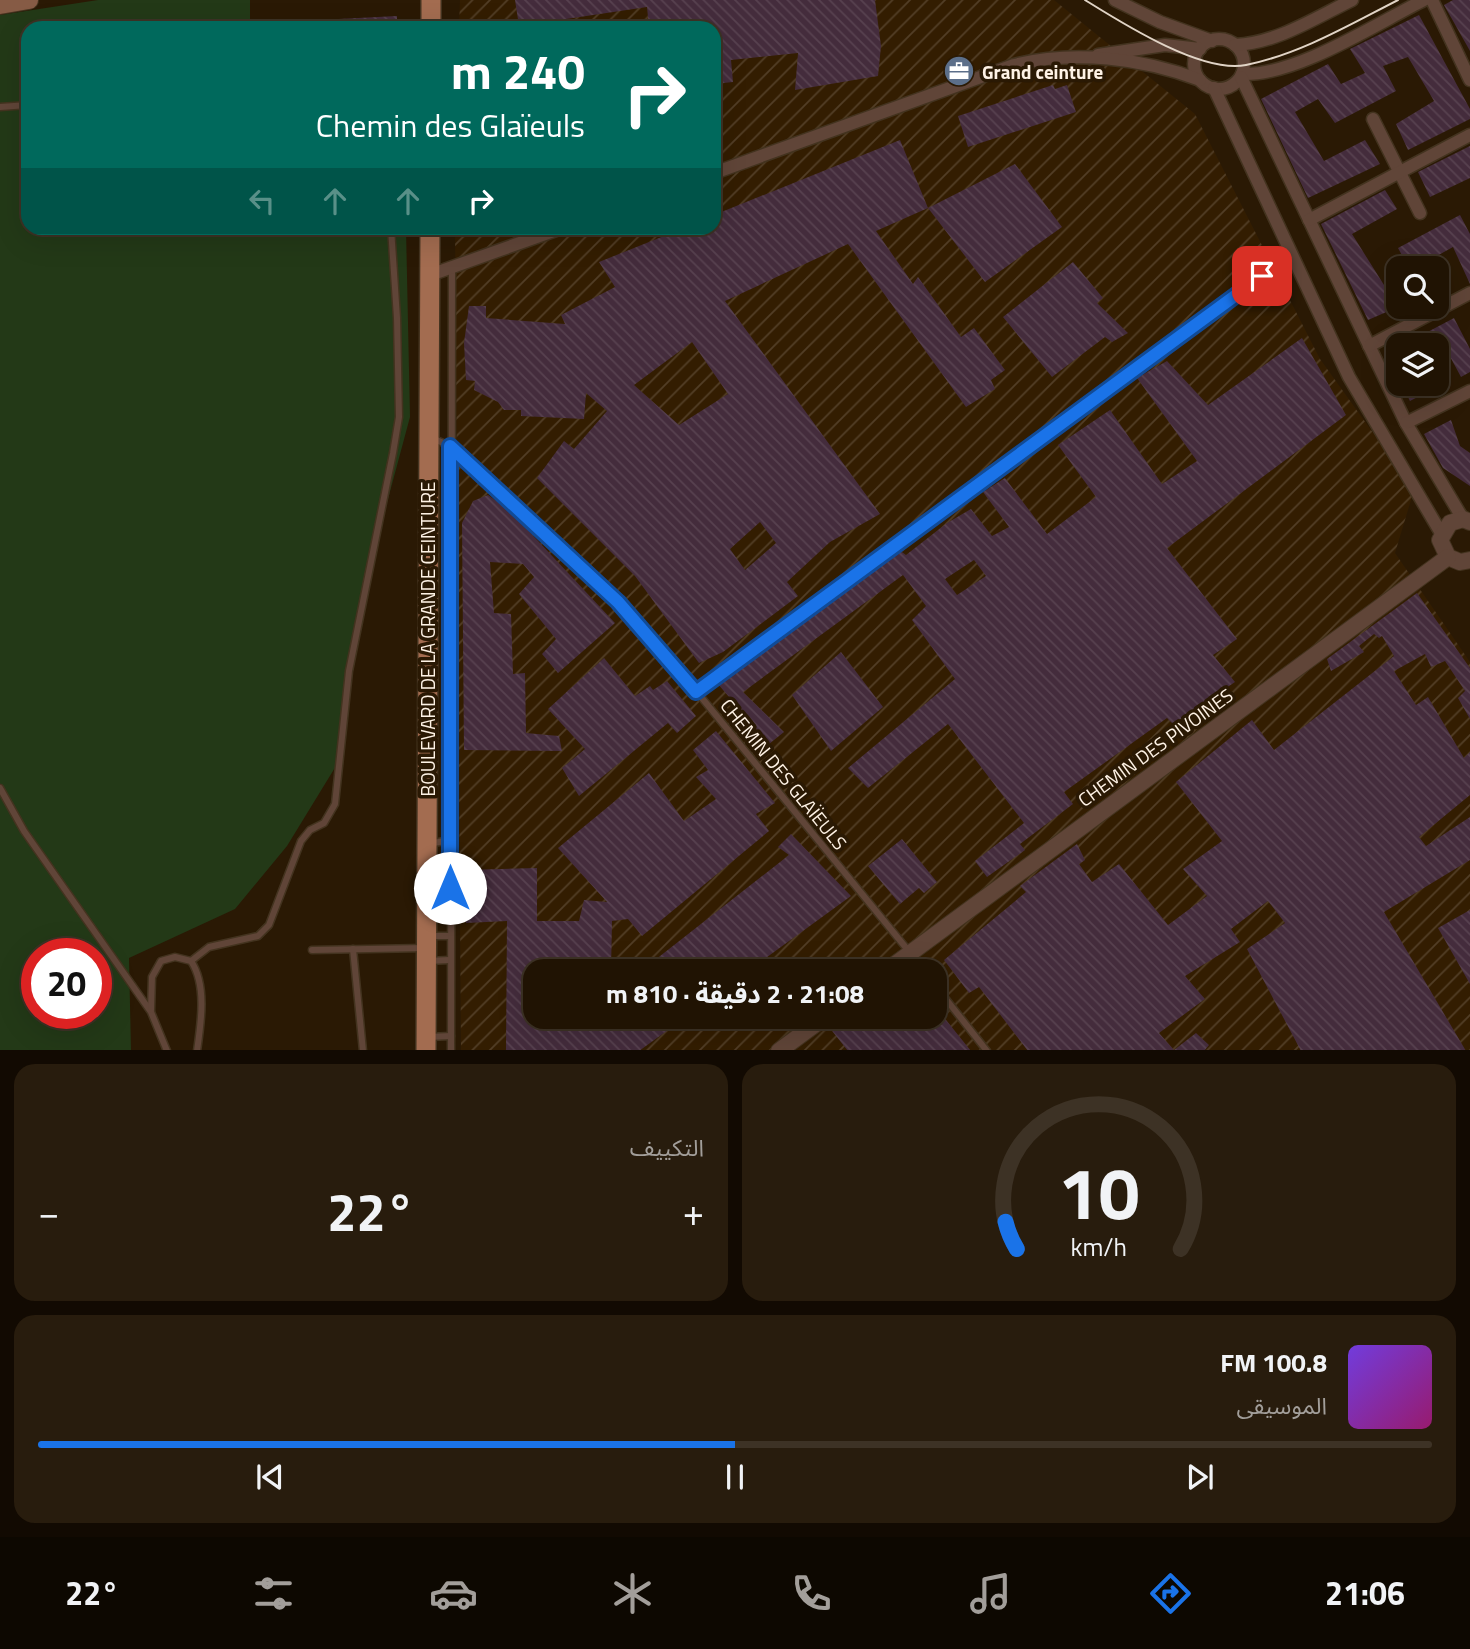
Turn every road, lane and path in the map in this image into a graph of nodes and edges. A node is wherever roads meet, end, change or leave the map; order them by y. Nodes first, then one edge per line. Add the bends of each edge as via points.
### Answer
1 (29, 0) edge
2 (431, 0) edge
3 (1115, 0) edge
4 (1352, 0) edge
5 (1424, 0) edge
6 (1432, 0) edge
7 (0, 5) edge
8 (431, 21) edge
9 (1212, 41) junction
10 (1236, 45) junction
11 (1200, 49) junction
12 (1091, 57) junction
13 (1241, 76) junction
14 (1200, 80) junction
15 (1470, 80) edge
16 (1214, 88) junction
17 (21, 106) edge
18 (0, 107) edge
19 (1373, 119) dead end
20 (1470, 135) edge
21 (721, 170) edge
22 (1398, 172) junction
23 (1420, 213) dead end
24 (1309, 220) junction
25 (391, 235) edge
26 (430, 235) edge
27 (543, 235) edge
28 (452, 268) junction
29 (430, 275) junction
30 (1262, 276) dead end
31 (1470, 293) edge
32 (1369, 346) junction
33 (1470, 391) edge
34 (1406, 423) junction
35 (427, 436) junction
36 (450, 446) junction
37 (1466, 521) edge
38 (1441, 533) junction
39 (1448, 558) junction
40 (1470, 559) edge
41 (427, 576) junction
42 (451, 577) junction
43 (696, 692) junction
44 (0, 788) edge
45 (450, 839) junction
46 (426, 844) junction
47 (450, 936) junction
48 (426, 948) junction
49 (353, 949) junction
50 (312, 950) dead end
51 (911, 953) junction
52 (903, 959) edge
53 (916, 959) edge
54 (449, 960) junction
55 (191, 961) junction
56 (947, 1000) edge
57 (151, 1012) junction
58 (809, 1029) edge
59 (451, 1037) junction
60 (426, 1044) edge
61 (167, 1050) edge
62 (197, 1050) edge
63 (363, 1050) edge
64 (451, 1050) edge
65 (780, 1050) edge
66 (986, 1050) edge

1 - 7 main road
2 - 8 main road
3 - 9 street
4 - 10 street via 1284,33
5 - 13 street via 1287,68
6 - 15 street
9 - 10 street
9 - 11 street
10 - 13 street via 1244,59
11 - 12 street via 1166,45
11 - 14 street via 1195,66
12 - 14 street via 1165,67
12 - 21 street via 1046,57 1014,65
13 - 16 street via 1230,87
13 - 24 street
14 - 16 street
16 - 38 street via 1349,377
17 - 18 lane
19 - 22 street
20 - 22 street
22 - 23 street
22 - 24 street
24 - 32 street
25 - 55 lane via 398,417 349,671 335,804 324,823 301,841 269,925 258,936 209,947
26 - 29 main road, BOULEVARD DE LA GRANDE CEINTURE
27 - 28 street
28 - 29 street
28 - 36 lane
29 - 35 main road, BOULEVARD DE LA GRANDE CEINTURE
30 - 43 lane
31 - 32 street
32 - 34 street
33 - 34 street
34 - 37 street
35 - 36 lane, CHEMIN DES GLAÏEULS
35 - 41 main road, BOULEVARD DE LA GRANDE CEINTURE
36 - 42 lane
36 - 43 lane, CHEMIN DES GLAÏEULS via 618,602
37 - 38 street via 1450,523
38 - 39 street via 1441,546
39 - 40 street
39 - 51 street, CHEMIN DES PIVOINES
41 - 42 lane
41 - 46 main road, BOULEVARD DE LA GRANDE CEINTURE
42 - 45 lane
43 - 51 lane, CHEMIN DES GLAÏEULS
44 - 57 lane via 24,831
45 - 46 lane
45 - 47 lane
46 - 48 main road, BOULEVARD DE LA GRANDE CEINTURE
47 - 48 lane
47 - 54 lane
48 - 49 lane
48 - 54 lane
48 - 60 main road, BOULEVARD DE LA GRANDE CEINTURE
49 - 50 lane
49 - 63 lane
51 - 52 street, CHEMIN DES PIVOINES
51 - 53 lane, CHEMIN DES GLAÏEULS
54 - 59 lane
55 - 57 lane via 175,957 161,961 152,977
55 - 62 lane via 201,989
56 - 66 lane
57 - 61 lane
58 - 65 street
59 - 60 lane
59 - 64 lane

